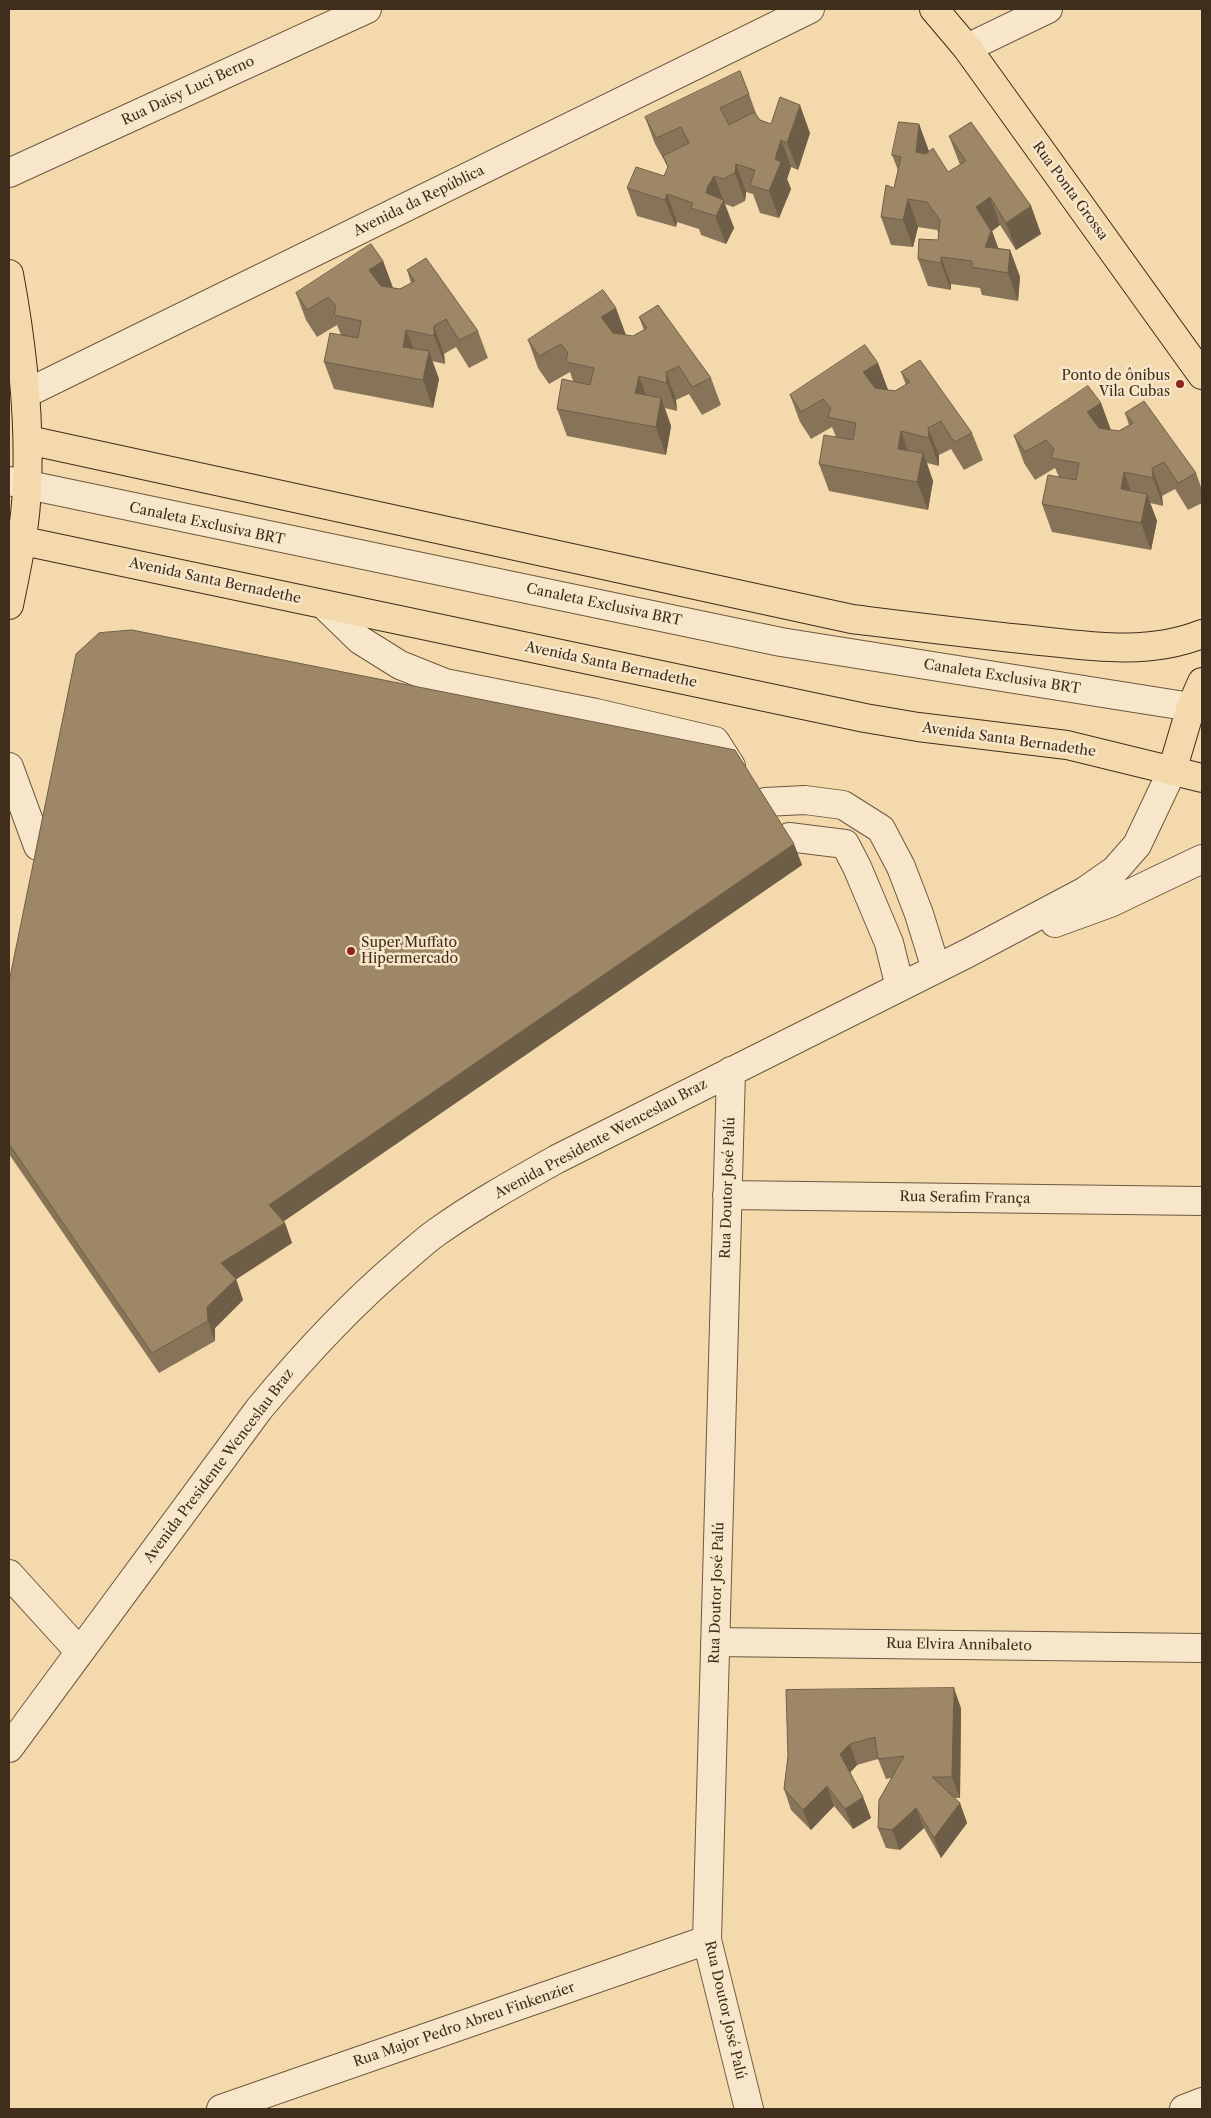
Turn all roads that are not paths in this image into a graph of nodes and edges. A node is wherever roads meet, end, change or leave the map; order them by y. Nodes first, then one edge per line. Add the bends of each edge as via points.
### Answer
1 (367, 9) edge
2 (810, 9) edge
3 (934, 9) edge
4 (1048, 9) edge
5 (967, 48) junction
6 (9, 174) edge
7 (9, 274) edge
8 (1202, 376) edge
9 (27, 393) junction
10 (28, 440) junction
11 (18, 484) edge
12 (15, 539) edge
13 (9, 605) edge
14 (324, 605) junction
15 (1202, 634) edge
16 (1202, 682) edge
17 (1196, 706) edge
18 (731, 766) edge
19 (9, 768) edge
20 (1172, 771) junction
21 (1202, 778) edge
22 (765, 802) edge
23 (789, 837) edge
24 (38, 846) edge
25 (1202, 860) edge
26 (968, 953) junction
27 (936, 968) junction
28 (900, 987) junction
29 (732, 1071) junction
30 (727, 1195) junction
31 (1202, 1201) edge
32 (9, 1574) edge
33 (715, 1642) junction
34 (1202, 1648) edge
35 (79, 1651) junction
36 (9, 1748) edge
37 (707, 1940) junction
38 (1202, 2102) edge
39 (221, 2109) edge
40 (749, 2109) edge
41 (1184, 2109) edge

1 - 6 street, Rua Daisy Luci Berno
2 - 9 street, Avenida da República
3 - 5 main road, Rua Ponta Grossa
4 - 5 street
5 - 8 main road, Rua Ponta Grossa
7 - 9 main road
9 - 10 main road
10 - 11 main road
10 - 15 main road via 852,619 1103,647 1160,646
11 - 12 main road
11 - 17 street, Canaleta Exclusiva BRT via 781,642
12 - 13 main road
12 - 14 main road, Avenida Santa Bernadethe
14 - 18 street via 360,640 400,665 445,683 715,741
14 - 20 main road, Avenida Santa Bernadethe via 865,718 1067,745
16 - 17 main road, Avenida Presidente Wenceslau Braz
17 - 20 main road, Avenida Presidente Wenceslau Braz
19 - 24 street
20 - 21 main road, Avenida Santa Bernadethe
20 - 26 street, Avenida Presidente Wenceslau Braz via 1137,845 1115,870 1085,891
22 - 27 street via 805,800 843,805 881,829 901,867
23 - 28 street via 845,844 889,942
25 - 26 street, Avenida Presidente Wenceslau Braz via 1110,903
26 - 27 street, Avenida Presidente Wenceslau Braz
27 - 28 street, Avenida Presidente Wenceslau Braz
28 - 29 street, Avenida Presidente Wenceslau Braz
29 - 30 street, Rua Doutor José Palú
29 - 35 street, Avenida Presidente Wenceslau Braz via 557,1159 499,1192 435,1233 386,1274 303,1356 259,1409
30 - 31 street, Rua Serafim França
30 - 33 street, Rua Doutor José Palú
32 - 35 street
33 - 34 street, Rua Elvira Annibaleto
33 - 37 street, Rua Doutor José Palú
35 - 36 street, Avenida Presidente Wenceslau Braz
37 - 39 street, Rua Major Pedro Abreu Finkenzier
37 - 40 street, Rua Doutor José Palú
38 - 41 street

